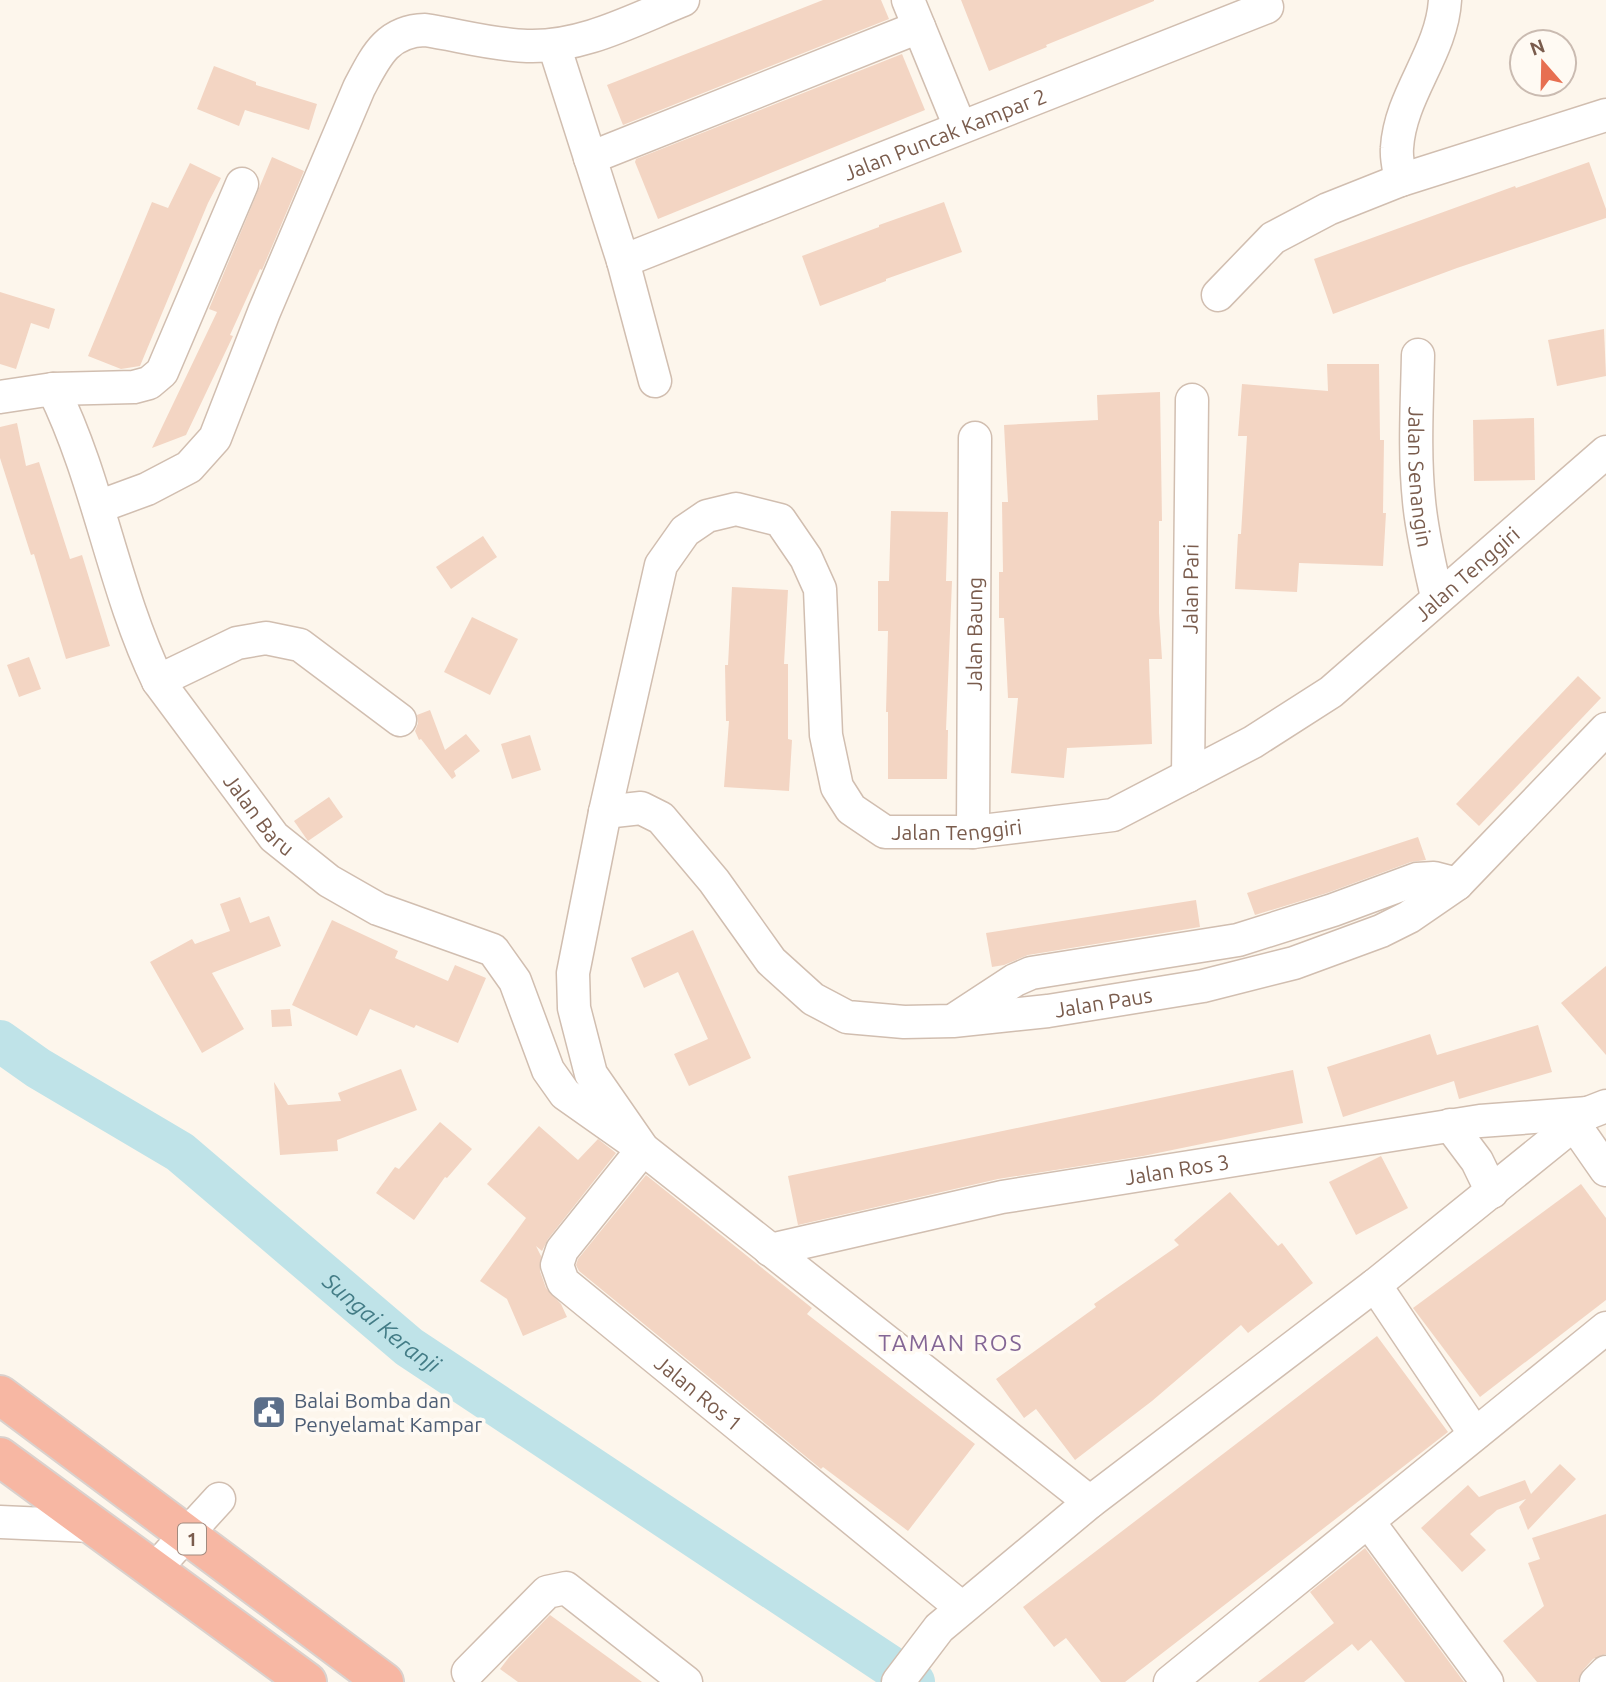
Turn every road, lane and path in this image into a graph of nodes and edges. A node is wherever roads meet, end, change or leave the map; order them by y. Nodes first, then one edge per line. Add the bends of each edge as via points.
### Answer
1 (683, 0) edge
2 (1445, 0) edge
3 (1267, 7) dead end
4 (914, 14) edge
5 (554, 45) junction
6 (1606, 115) edge
7 (960, 127) junction
8 (590, 159) junction
9 (1401, 180) junction
10 (242, 184) dead end
11 (623, 261) junction
12 (1218, 295) dead end
13 (1418, 355) dead end
14 (655, 381) dead end
15 (53, 389) junction
16 (0, 397) edge
17 (1192, 400) dead end
18 (975, 438) dead end
19 (1606, 452) edge
20 (98, 507) junction
21 (1437, 597) junction
22 (158, 681) junction
23 (400, 720) dead end
24 (1606, 729) edge
25 (1188, 776) junction
26 (605, 812) junction
27 (973, 832) junction
28 (1589, 1114) edge
29 (1450, 1125) junction
30 (643, 1149) junction
31 (1606, 1170) edge
32 (1492, 1192) junction
33 (770, 1250) junction
34 (1375, 1285) junction
35 (1606, 1328) edge
36 (1568, 1359) junction
37 (1606, 1362) edge
38 (0, 1395) edge
39 (1475, 1434) junction
40 (0, 1457) edge
41 (219, 1499) dead end
42 (1090, 1502) junction
43 (1368, 1521) junction
44 (0, 1522) edge
45 (92, 1526) junction
46 (187, 1534) junction
47 (154, 1570) junction
48 (950, 1618) junction
49 (1606, 1672) edge
50 (469, 1679) edge
51 (307, 1682) edge
52 (384, 1682) edge
53 (686, 1682) edge
54 (898, 1682) edge
55 (1170, 1682) edge
56 (1487, 1682) edge
57 (1596, 1682) edge

1 - 5 street via 591,38
2 - 9 street via 1440,35 1399,131 1396,150
3 - 7 street, Jalan Puncak Kampar 2
4 - 7 street
4 - 8 street
5 - 8 street
5 - 20 street via 526,46 425,30 409,30 390,41 359,88 215,438 189,467
6 - 9 street
7 - 11 street, Jalan Puncak Kampar 2
8 - 11 street
9 - 12 street via 1328,209 1273,238
10 - 15 street via 162,372 149,383 134,387
11 - 14 street
13 - 21 street, Jalan Senangin via 1419,501
15 - 16 street
15 - 20 street, Jalan Baru
17 - 25 street, Jalan Pari
18 - 27 street, Jalan Baung
19 - 21 street, Jalan Tenggiri
20 - 22 street, Jalan Baru
21 - 25 street, Jalan Tenggiri via 1331,692 1253,742
22 - 23 street via 237,643 266,638 300,645
22 - 30 street, Jalan Baru via 274,837 329,881 378,909 493,950 514,981 548,1070 565,1094
24 - 26 street, Jalan Paus via 1457,884 1381,932 1203,986 953,1021 847,1017 813,999 771,961 714,881 661,818 641,808
25 - 27 street, Jalan Tenggiri via 1113,814
26 - 27 street, Jalan Tenggiri via 661,565 685,531 707,516 736,509 780,520 820,589 826,735 837,787 851,809 885,832
26 - 30 street, Jalan Tenggiri via 573,973 574,1008 592,1074
28 - 29 street, Jalan Ros 3
28 - 31 street
28 - 32 street
29 - 32 street
29 - 33 street, Jalan Ros 3 via 1002,1197
30 - 33 street
30 - 48 street, Jalan Ros 1 via 562,1250 556,1265 563,1282
32 - 34 street
33 - 42 street
34 - 39 street
34 - 42 street
35 - 36 street
36 - 37 street
36 - 39 street
38 - 46 highway, 1
39 - 43 street
40 - 45 highway, 1
41 - 46 street
42 - 48 street
43 - 55 street
43 - 56 street
44 - 45 street
45 - 47 highway, 1
46 - 47 street
46 - 52 highway, 1
47 - 51 highway, 1
48 - 54 street
49 - 57 street
50 - 53 street via 547,1592 566,1588

